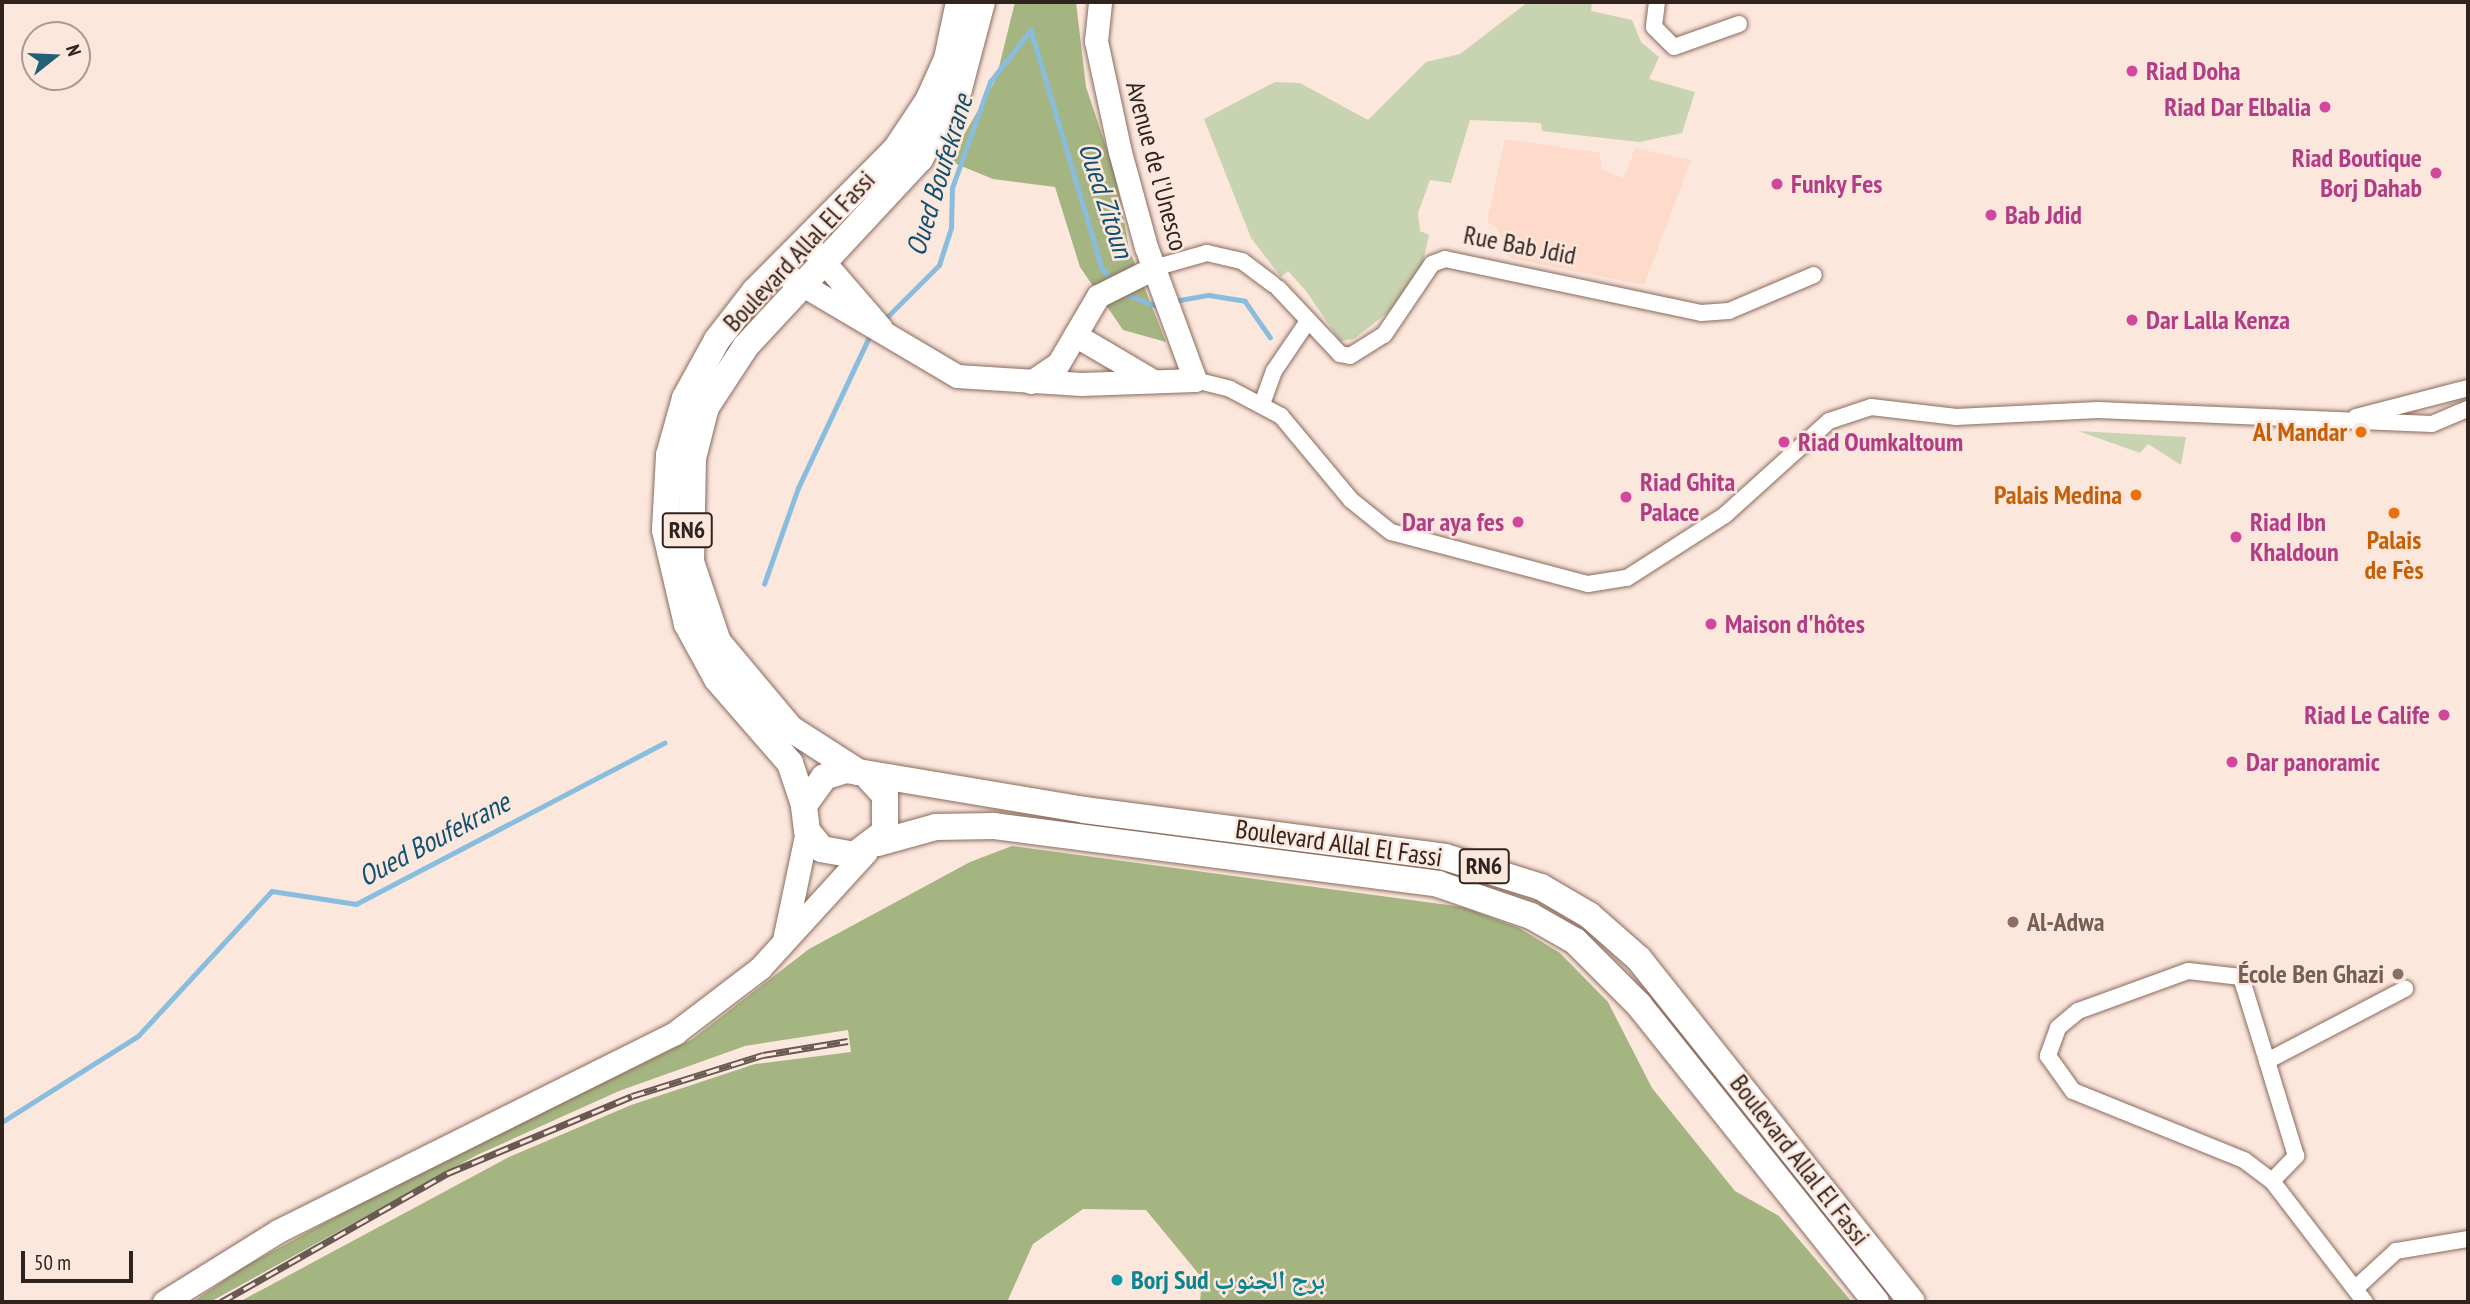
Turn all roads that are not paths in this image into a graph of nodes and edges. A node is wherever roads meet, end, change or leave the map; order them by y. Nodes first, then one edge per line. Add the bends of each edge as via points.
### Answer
1 (959, 2) edge
2 (982, 2) edge
3 (1100, 2) edge
4 (1657, 2) edge
5 (1739, 24) dead end
6 (806, 240) junction
7 (824, 264) junction
8 (776, 269) junction
9 (1814, 275) dead end
10 (1151, 277) junction
11 (800, 287) junction
12 (1308, 321) junction
13 (1075, 335) junction
14 (897, 346) junction
15 (1195, 380) junction
16 (1153, 381) junction
17 (1031, 382) junction
18 (2468, 388) edge
19 (2430, 396) junction
20 (1262, 404) junction
21 (2468, 410) edge
22 (2354, 418) junction
23 (2435, 422) junction
24 (863, 774) junction
25 (806, 818) junction
26 (872, 847) junction
27 (782, 947) junction
28 (2405, 989) dead end
29 (2267, 1061) junction
30 (2272, 1181) junction
31 (2468, 1239) edge
32 (2357, 1287) junction
33 (164, 1302) edge
34 (1876, 1302) edge
35 (1912, 1302) edge
36 (2365, 1302) edge

1 - 6 main road, Boulevard Allal El Fassi / RN6 via 947,59 928,101 896,149
2 - 7 main road, Boulevard Allal El Fassi / RN6 via 959,89 920,159
3 - 10 main road, Avenue de l'Unesco via 1096,41
4 - 5 street via 1654,27 1674,47
6 - 7 main road
6 - 8 main road, Boulevard Allal El Fassi / RN6
7 - 11 main road, Boulevard Allal El Fassi / RN6
7 - 14 main road
8 - 11 main road
8 - 25 main road, Boulevard Allal El Fassi / RN6 via 694,376 669,455 665,530 676,596 699,650 743,713 790,763
9 - 12 street, Rue Bab Jdid via 1730,311 1701,313 1446,258 1432,264 1384,335 1359,353 1340,354
10 - 12 street, Rue Bab Jdid via 1207,253 1242,261 1276,286
10 - 13 main road, Rue Bab Jdid via 1098,296
10 - 15 main road, Avenue de l'Unesco via 1176,320
11 - 14 main road
11 - 24 main road, Boulevard Allal El Fassi / RN6 via 746,346 706,407 688,496 690,550 696,591 734,666 791,729
12 - 20 street via 1274,371
13 - 16 main road
13 - 17 main road, Rue Bab Jdid via 1058,364
14 - 17 main road via 957,376
15 - 16 main road
15 - 20 street
16 - 17 main road
18 - 19 street
19 - 22 street
19 - 23 street via 2419,408
19 - 23 street via 2448,405
20 - 22 street via 1298,430 1351,500 1391,532 1588,584 1627,578 1725,515 1829,421 1871,407 1956,417 2098,410 2224,420
21 - 23 street
22 - 23 street
24 - 25 main road, RN6 via 824,777
24 - 26 main road, RN6 via 889,808
24 - 35 main road, Boulevard Allal El Fassi / RN6 via 1445,857 1541,887 1589,915 1639,959
25 - 26 main road, RN6 via 832,854
25 - 27 main road
26 - 27 main road
26 - 34 main road, Boulevard Allal El Fassi / RN6 via 936,827 994,826 1438,884 1531,916 1575,941 1639,1004
27 - 33 main road via 733,993 675,1032 278,1231
28 - 29 street
29 - 30 street via 2295,1156
29 - 30 street via 2241,977 2188,971 2078,1011 2058,1028 2048,1056 2073,1091 2244,1160
30 - 32 street
31 - 32 street via 2396,1251
32 - 36 street

